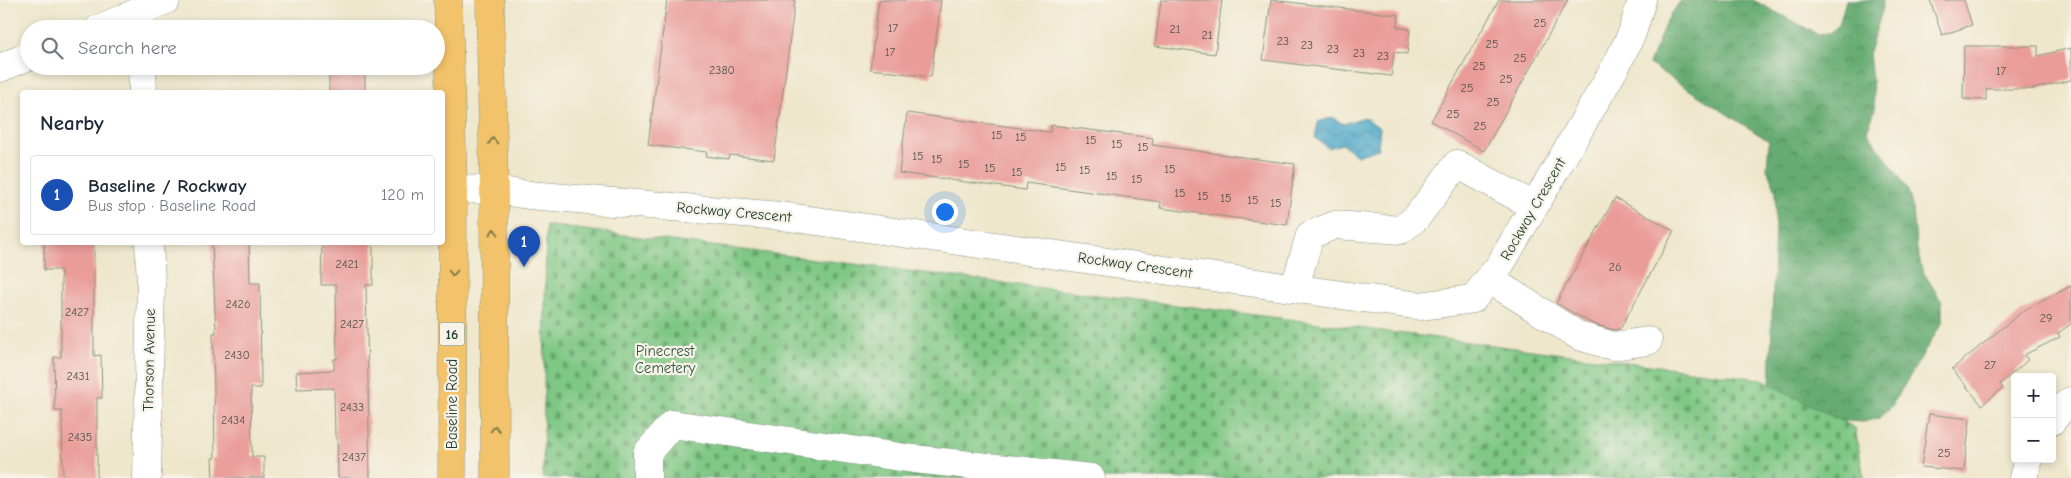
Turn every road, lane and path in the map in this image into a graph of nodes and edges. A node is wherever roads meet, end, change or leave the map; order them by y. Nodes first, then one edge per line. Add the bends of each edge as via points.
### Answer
1 (166, 0) edge
2 (448, 0) edge
3 (490, 0) edge
4 (1642, 0) edge
5 (141, 20) edge
6 (20, 60) edge
7 (0, 68) edge
8 (143, 75) edge
9 (144, 90) edge
10 (453, 189) junction
11 (494, 190) junction
12 (1534, 206) junction
13 (149, 245) edge
14 (1489, 279) junction
15 (1295, 287) junction
16 (1648, 341) dead end
17 (2071, 401) edge
18 (2054, 418) edge
19 (2027, 463) edge
20 (913, 469) edge
21 (147, 478) edge
22 (452, 478) edge
23 (495, 478) edge
24 (647, 478) edge
25 (1091, 478) edge
26 (2023, 478) edge

1 - 5 street
2 - 10 main road, Baseline Road / 16
11 -> 3 main road
4 - 12 street, Rockway Crescent via 1632,33 1616,66
6 - 7 street
8 - 9 street
10 - 11 street, Rockway Crescent
10 -> 22 main road, Baseline Road / 16
11 - 15 street, Rockway Crescent via 782,216
23 -> 11 main road
12 - 14 street, Rockway Crescent via 1500,266
12 - 15 street via 1457,164 1416,218 1401,230 1335,225 1310,235
13 - 21 street, Thorson Avenue
14 - 15 street, Rockway Crescent via 1473,299 1420,306
14 - 16 street via 1579,336 1613,346
17 - 18 street
19 - 26 street
20 - 24 street via 672,424 647,453
20 - 25 street

